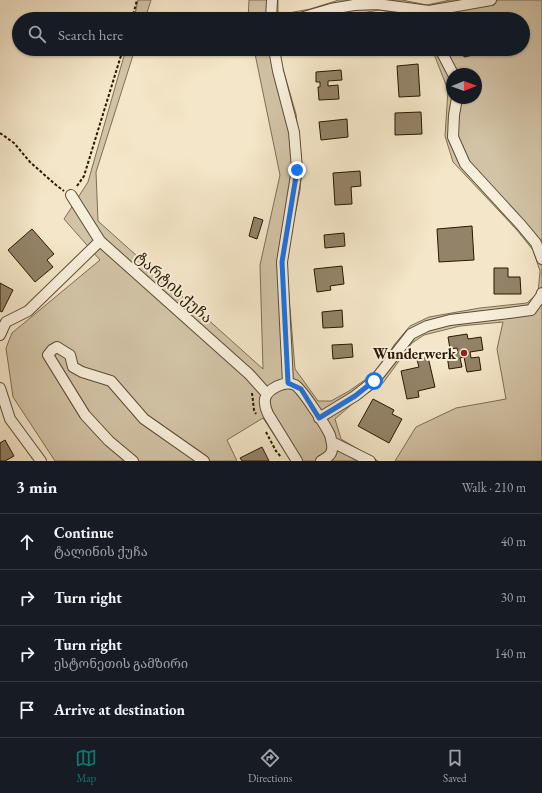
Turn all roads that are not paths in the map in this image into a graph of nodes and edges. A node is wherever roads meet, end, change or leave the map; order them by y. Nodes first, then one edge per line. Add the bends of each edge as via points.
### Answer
1 (272, 0) edge
2 (491, 0) edge
3 (271, 12) edge
4 (320, 12) edge
5 (416, 12) edge
6 (442, 12) edge
7 (275, 56) edge
8 (444, 56) edge
9 (451, 68) edge
10 (456, 104) edge
11 (70, 195) road end
12 (100, 241) junction
13 (542, 259) edge
14 (542, 292) edge
15 (0, 335) edge
16 (288, 383) junction
17 (0, 388) edge
18 (267, 394) junction
19 (319, 418) junction
20 (332, 442) junction
21 (41, 461) edge
22 (133, 461) edge
23 (204, 461) edge
24 (298, 461) edge
25 (322, 461) edge
26 (370, 461) edge

1 - 3 street
2 - 6 street
4 - 5 street via 362,4 378,4
7 - 16 street via 294,132 297,170 282,262
8 - 9 street
10 - 13 street via 453,137 465,164 521,225 536,244
11 - 12 street, ტარტის ქუჩა
12 - 15 street via 28,311 6,322
12 - 18 street, ტარტის ქუჩა via 249,374
14 - 19 street via 531,310 450,320 427,326 411,334 374,381
16 - 18 street via 281,384
16 - 19 street via 301,389
17 - 21 street via 10,419
18 - 24 street via 265,406 268,414
19 - 20 street
20 - 25 street via 332,450
20 - 26 street
22 - 23 street via 109,441 86,415 48,355 57,346 70,355 73,367 111,381 144,419

